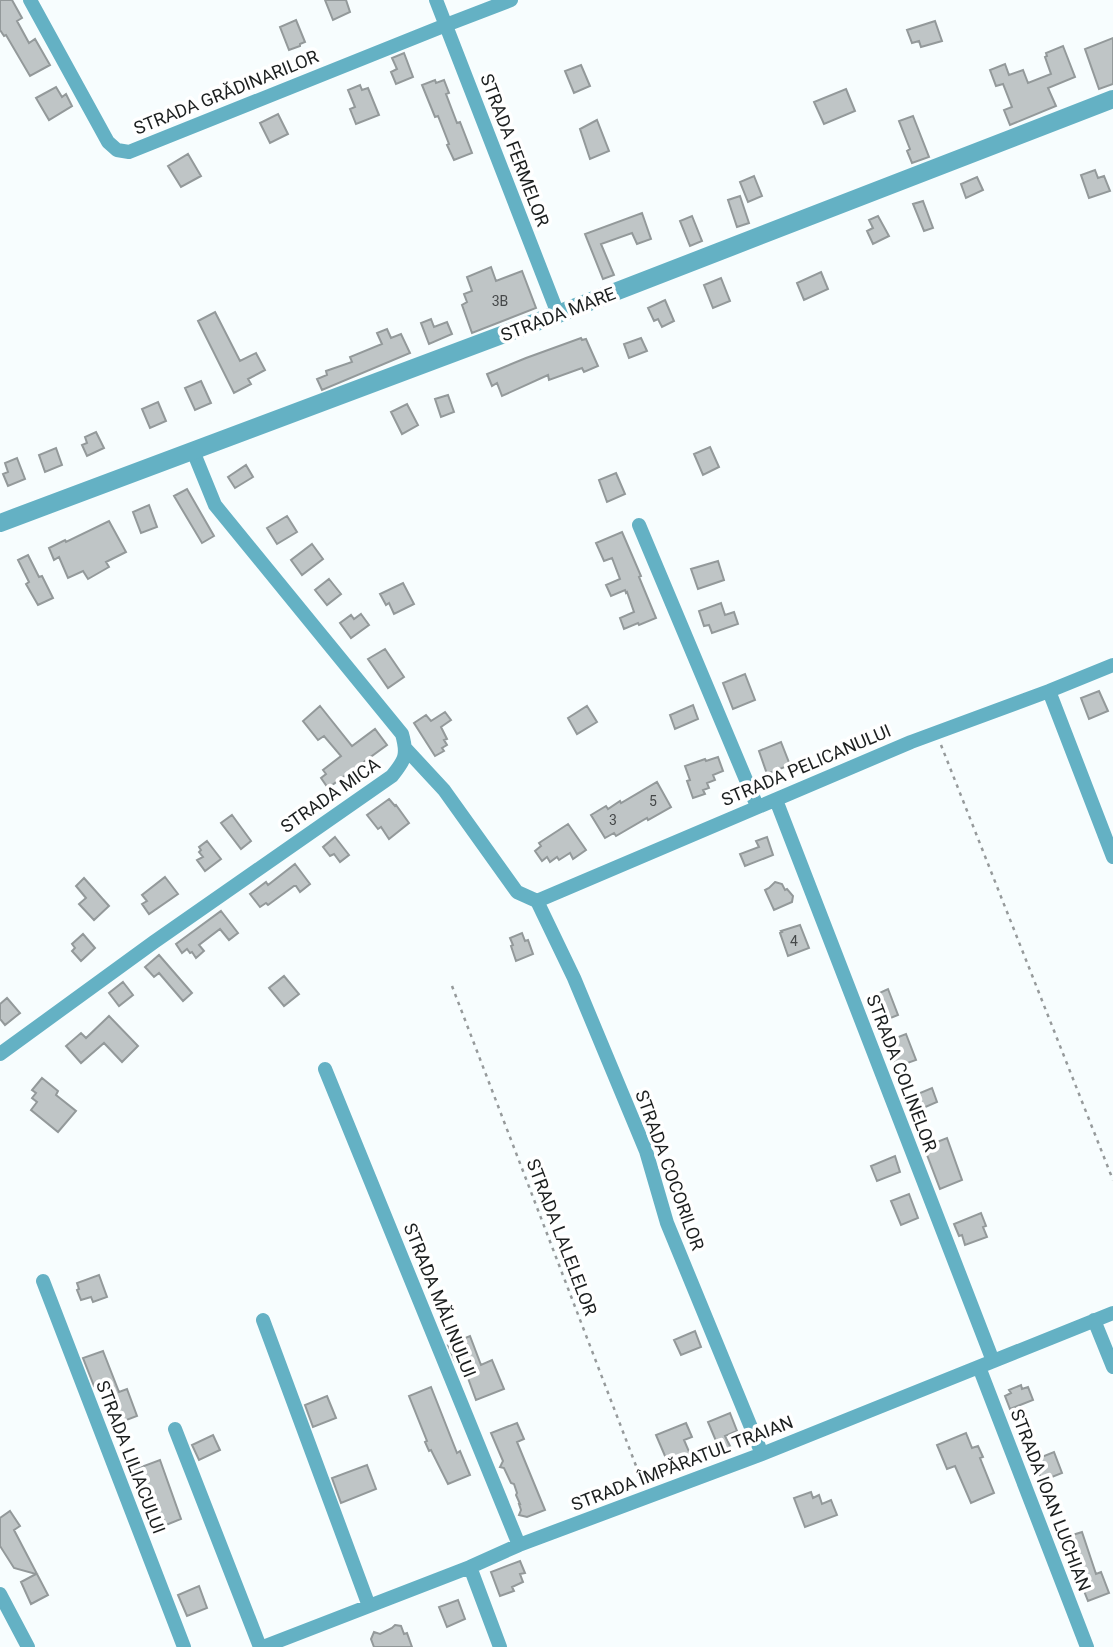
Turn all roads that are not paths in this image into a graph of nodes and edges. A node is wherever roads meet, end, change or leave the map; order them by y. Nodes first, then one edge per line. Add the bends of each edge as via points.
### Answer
1 (30, 0) edge
2 (436, 0) edge
3 (511, 0) edge
4 (446, 24) junction
5 (1113, 99) edge
6 (558, 314) junction
7 (193, 451) junction
8 (0, 523) edge
9 (639, 525) dead end
10 (1113, 665) edge
11 (1049, 691) junction
12 (406, 749) junction
13 (776, 800) junction
14 (757, 806) junction
15 (1113, 857) edge
16 (537, 901) junction
17 (0, 1054) edge
18 (325, 1069) dead end
19 (43, 1281) dead end
20 (1113, 1313) edge
21 (1094, 1320) junction
22 (263, 1321) dead end
23 (986, 1364) junction
24 (1113, 1367) edge
25 (175, 1429) dead end
26 (762, 1454) junction
27 (519, 1545) junction
28 (470, 1567) junction
29 (0, 1594) edge
30 (369, 1606) junction
31 (28, 1647) edge
32 (184, 1647) edge
33 (262, 1647) edge
34 (500, 1647) edge
35 (1087, 1647) edge

1 - 4 street, STRADA GRĂDINARILOR via 108,142 117,150 130,152
2 - 4 street, STRADA FERMELOR
3 - 4 street, STRADA GRĂDINARILOR
4 - 6 street, STRADA FERMELOR
5 - 6 street, STRADA MARE
6 - 7 street, STRADA MARE
7 - 8 street, STRADA MARE
7 - 12 street via 215,505 402,734
9 - 14 street
10 - 11 street, STRADA PELICANULUI
11 - 13 street, STRADA PELICANULUI
11 - 15 street
12 - 16 street via 444,790 517,892
12 - 17 street, STRADA MICA via 403,763 392,776
13 - 14 street, STRADA PELICANULUI
13 - 23 street, STRADA COLINELOR
14 - 16 street, STRADA PELICANULUI
16 - 26 street, STRADA COCORILOR via 646,1151 667,1223
18 - 27 street, STRADA MĂLINULUI
19 - 32 street, STRADA LILIACULUI
20 - 21 street, STRADA ÎMPĂRATUL TRAIAN
21 - 23 street, STRADA ÎMPĂRATUL TRAIAN
21 - 24 street
22 - 30 street
23 - 26 street, STRADA ÎMPĂRATUL TRAIAN
23 - 35 street, STRADA IOAN LUCHIAN
25 - 33 street
26 - 27 street, STRADA ÎMPĂRATUL TRAIAN
27 - 28 street, STRADA ÎMPĂRATUL TRAIAN
28 - 30 street, STRADA ÎMPĂRATUL TRAIAN
28 - 34 street
29 - 31 street
30 - 33 street, STRADA ÎMPĂRATUL TRAIAN

